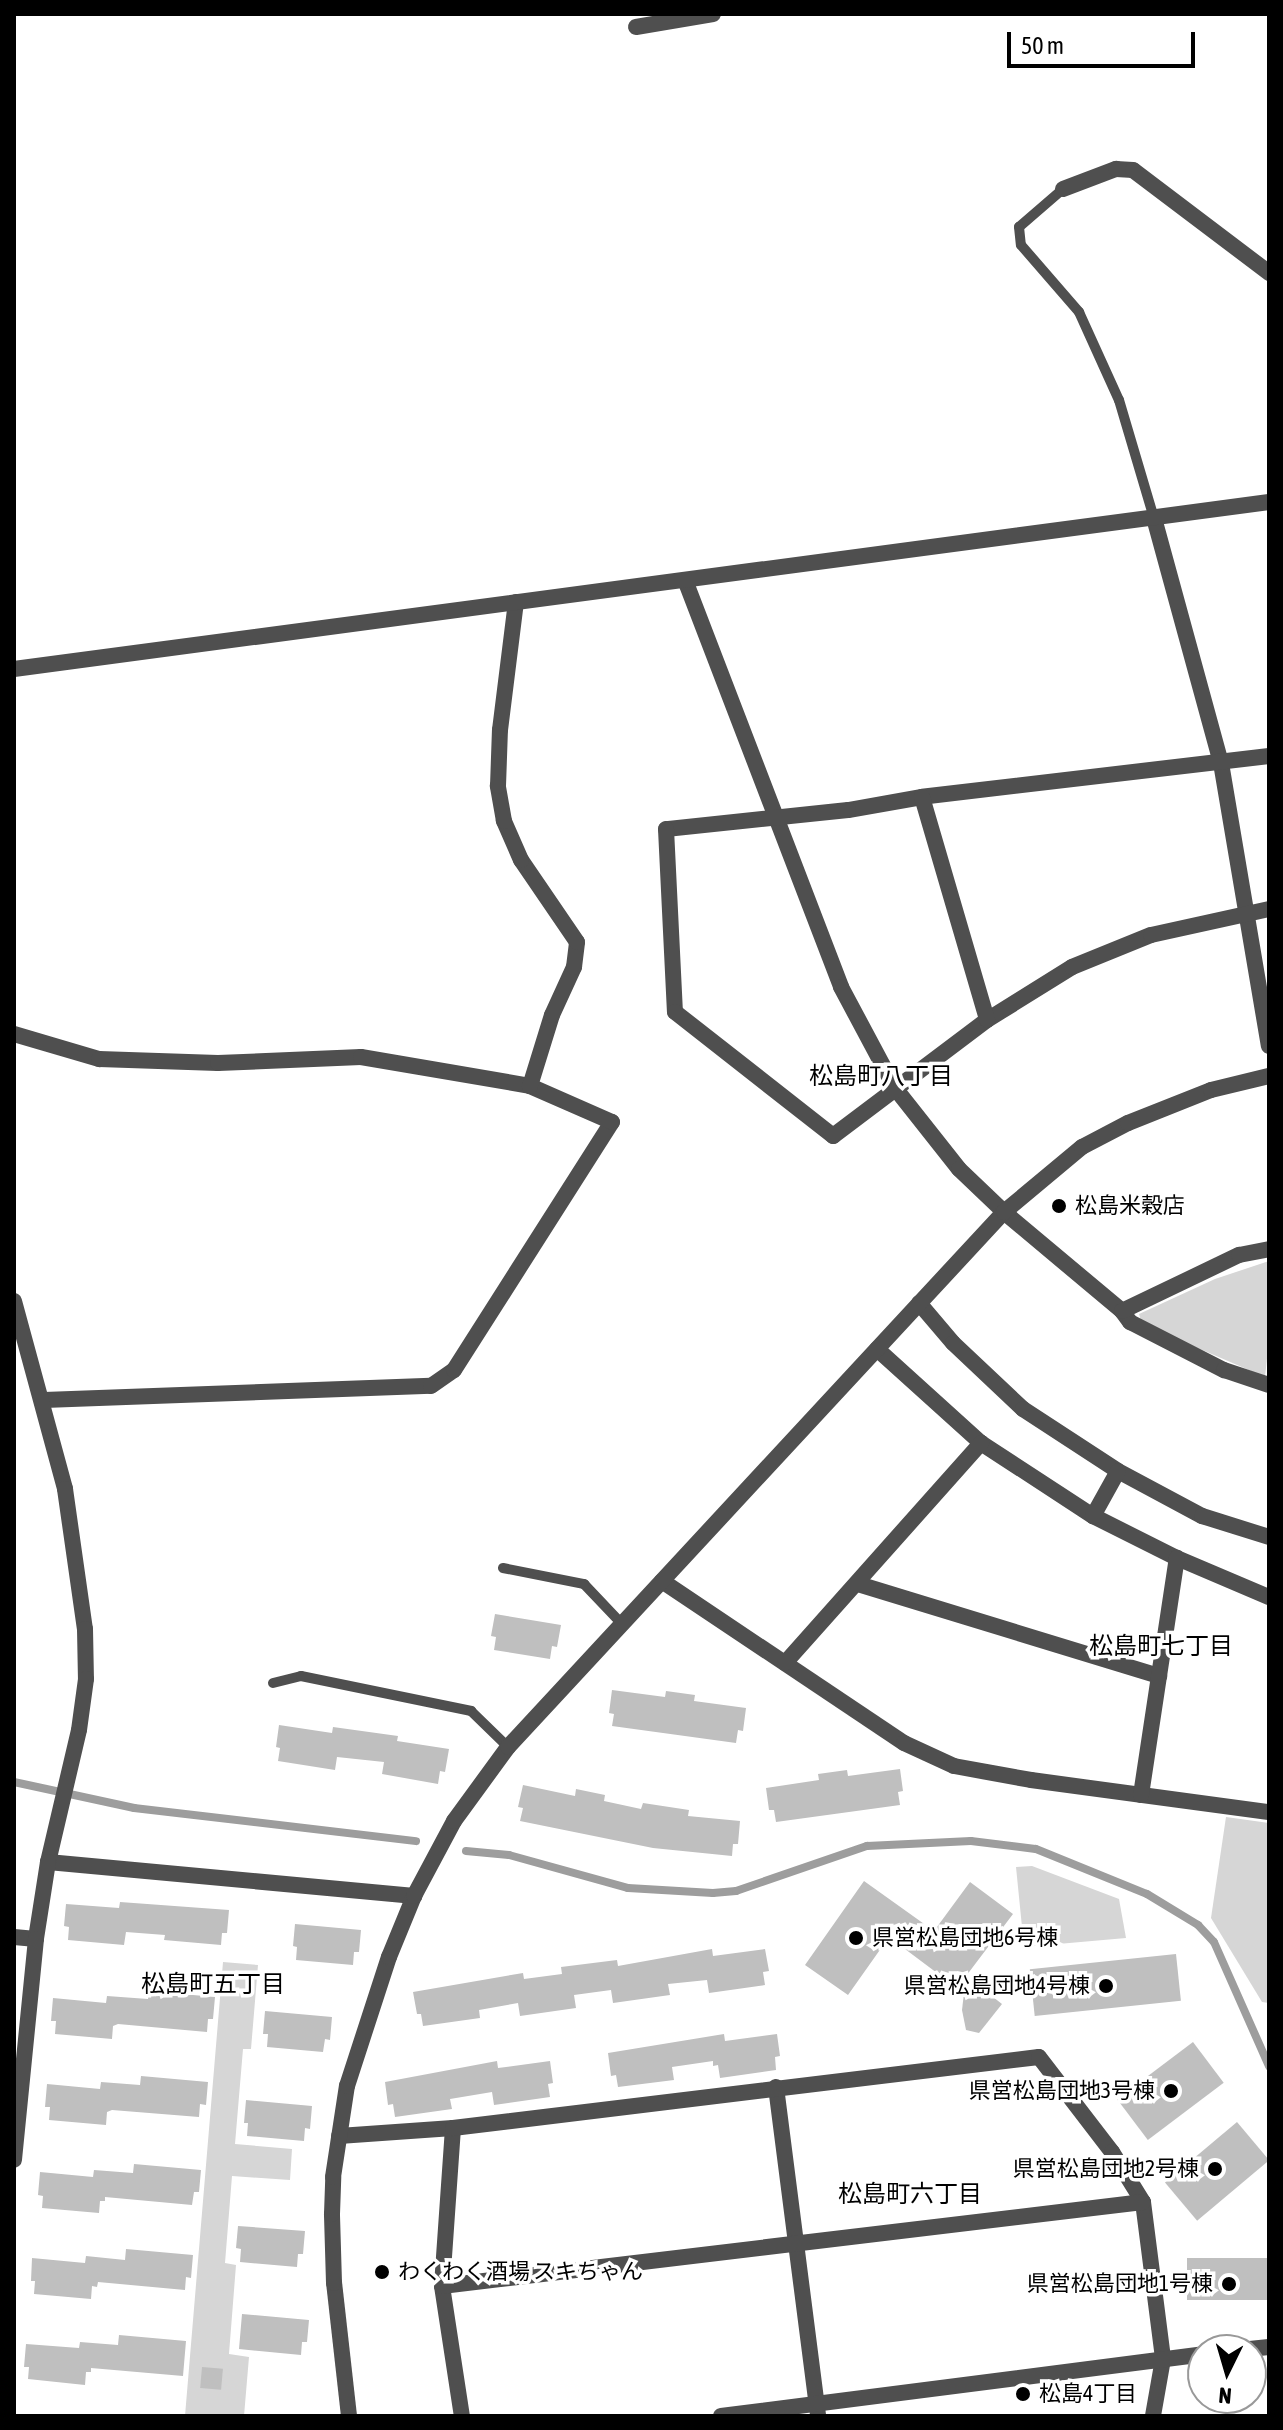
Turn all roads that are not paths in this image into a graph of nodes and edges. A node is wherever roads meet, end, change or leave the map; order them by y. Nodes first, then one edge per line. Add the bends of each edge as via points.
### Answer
1 (713, 14) edge
2 (636, 27) dead end
3 (1063, 189) joint
4 (1269, 273) edge
5 (1269, 502) edge
6 (1154, 518) junction
7 (685, 580) junction
8 (516, 602) junction
9 (14, 669) edge
10 (1269, 756) edge
11 (1221, 763) junction
12 (922, 797) junction
13 (777, 818) junction
14 (1269, 909) edge
15 (1247, 913) junction
16 (987, 1020) junction
17 (14, 1034) edge
18 (1269, 1046) edge
19 (1269, 1076) edge
20 (530, 1086) junction
21 (895, 1088) junction
22 (1004, 1212) junction
23 (1269, 1249) edge
24 (14, 1301) edge
25 (919, 1303) junction
26 (1122, 1311) junction
27 (877, 1349) junction
28 (1269, 1385) edge
29 (44, 1400) junction
30 (981, 1443) junction
31 (1118, 1471) junction
32 (1093, 1516) junction
33 (1269, 1537) edge
34 (1177, 1558) junction
35 (503, 1568) dead end
36 (662, 1581) junction
37 (858, 1584) junction
38 (1269, 1597) edge
39 (622, 1624) junction
40 (785, 1663) junction
41 (1159, 1676) junction
42 (273, 1683) dead end
43 (508, 1747) junction
44 (1141, 1795) junction
45 (1269, 1812) edge
46 (48, 1862) junction
47 (414, 1896) junction
48 (14, 1937) edge
49 (36, 1939) junction
50 (776, 2087) junction
51 (453, 2128) junction
52 (339, 2136) junction
53 (14, 2160) edge
54 (1143, 2202) junction
55 (799, 2245) junction
56 (442, 2286) junction
57 (1187, 2356) edge
58 (1163, 2359) junction
59 (818, 2410) edge
60 (349, 2416) edge
61 (462, 2416) edge
62 (721, 2416) edge
63 (1153, 2416) edge

1 - 2 street
3 - 4 street via 1116,169 1133,170
3 - 6 lane via 1019,227 1021,245 1079,312 1119,400
5 - 6 street
6 - 7 street
6 - 11 street
7 - 8 street
7 - 13 street
8 - 9 street
8 - 20 street via 500,730 498,786 504,821 521,860 577,942 574,967
10 - 11 street
11 - 12 street
11 - 15 street
12 - 13 street
12 - 16 street
13 - 21 street via 841,987
13 - 21 street via 666,829 675,1012 833,1136
14 - 15 street
15 - 16 street via 1151,935 1072,967
15 - 18 street
16 - 21 street
17 - 20 street via 99,1059 218,1063 361,1057
19 - 22 street via 1211,1090 1128,1123 1082,1147
20 - 29 street via 612,1122 454,1370 431,1386
21 - 22 street via 959,1169
22 - 25 street
22 - 26 street
23 - 26 street via 1239,1255
24 - 29 street
25 - 27 street
25 - 31 street via 1023,1409
26 - 28 street via 1130,1322 1224,1370
27 - 30 street
27 - 36 street
29 - 46 street via 65,1489 85,1629 84,1705
30 - 32 street
30 - 37 street
31 - 32 street
31 - 33 street via 1202,1516
32 - 34 street
34 - 38 street
34 - 41 street
35 - 39 lane via 584,1584
36 - 39 street
36 - 40 street
37 - 40 street
37 - 41 street
39 - 43 street
40 - 44 street via 904,1743 954,1766
41 - 44 street
42 - 43 lane via 301,1676 471,1711
43 - 47 street via 454,1821
44 - 45 street
46 - 47 street
46 - 49 street
47 - 52 street via 363,2031
48 - 49 street
49 - 53 street
50 - 51 street
50 - 54 street via 1039,2057
50 - 55 street
51 - 52 street
51 - 56 street
52 - 60 street via 332,2214 334,2283
54 - 55 street
54 - 58 street
55 - 56 street
55 - 59 street
56 - 61 street
57 - 58 street
58 - 59 street
58 - 63 street
59 - 62 street

